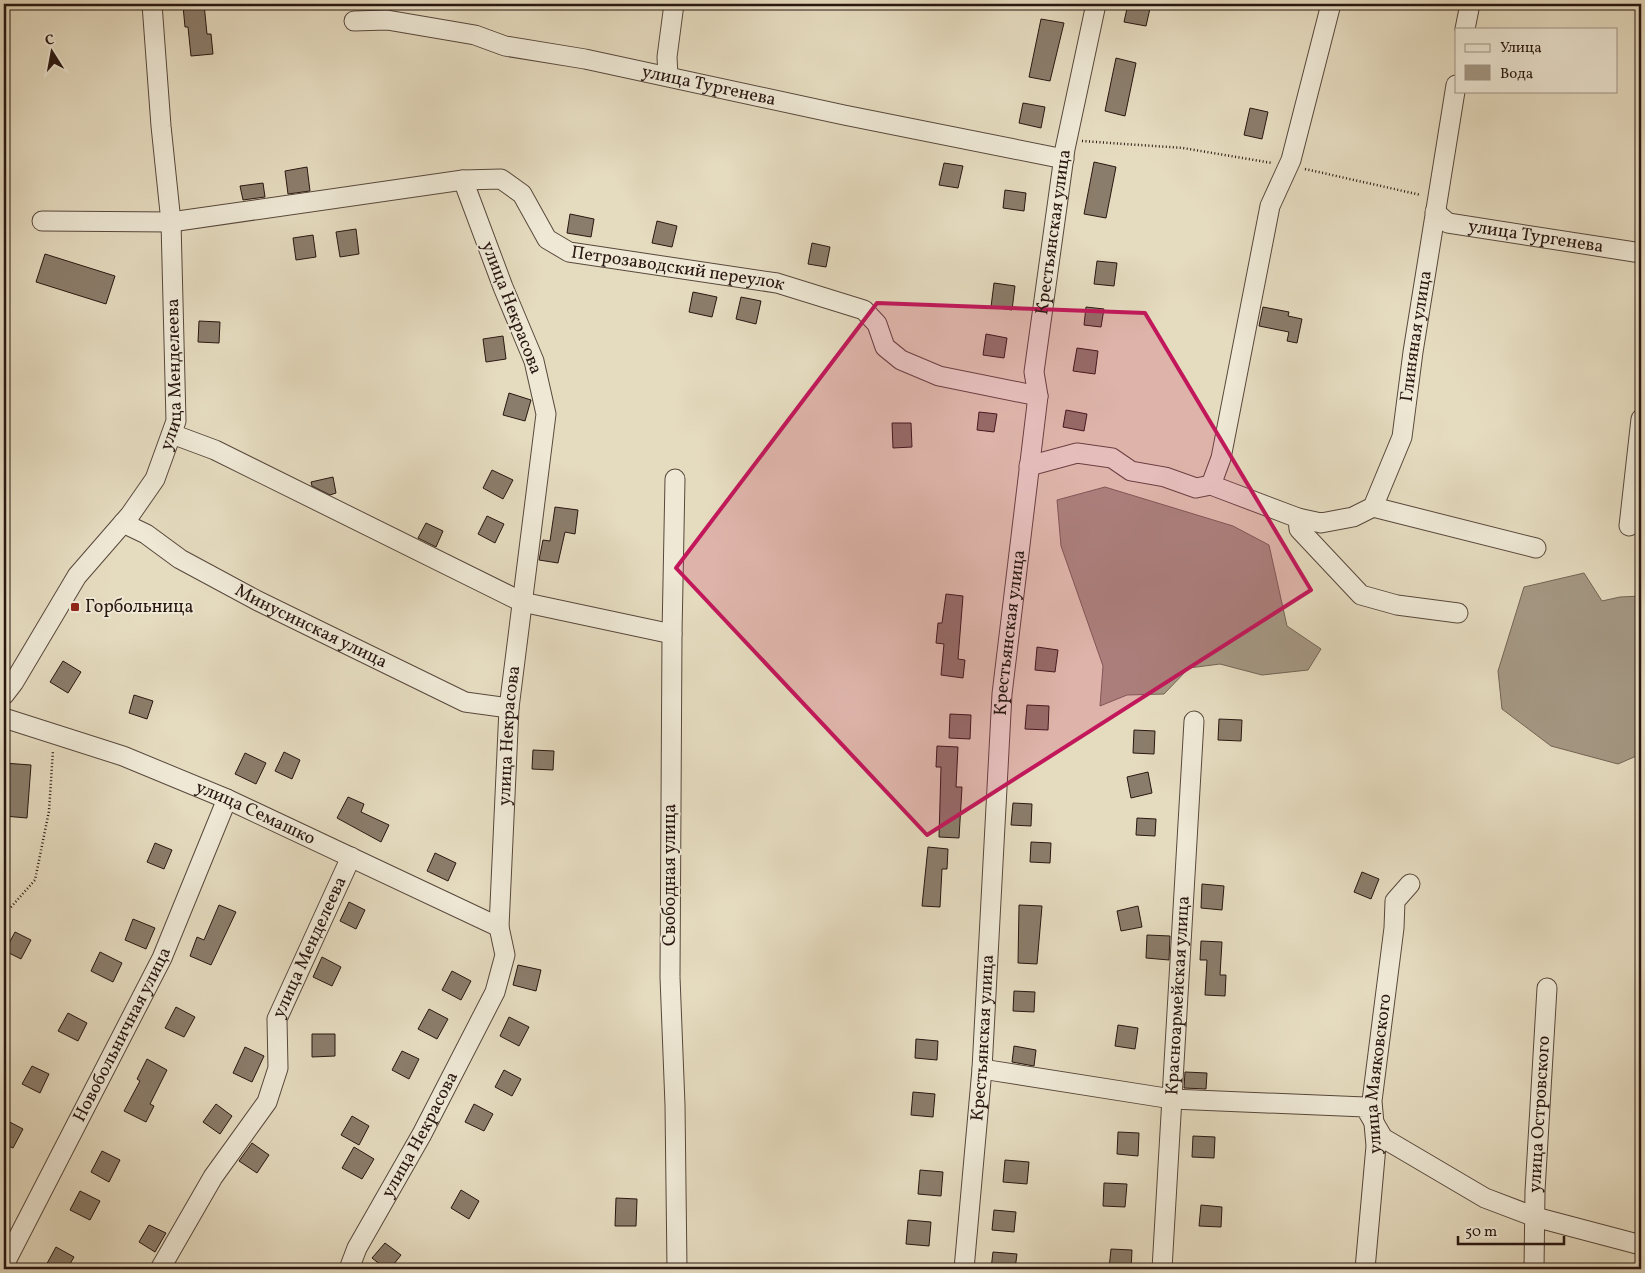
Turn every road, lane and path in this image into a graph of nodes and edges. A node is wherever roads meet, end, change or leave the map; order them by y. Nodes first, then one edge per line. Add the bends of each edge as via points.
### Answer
1 (152, 4) edge
2 (674, 4) edge
3 (1096, 4) edge
4 (1331, 4) edge
5 (1470, 4) edge
6 (354, 21) dead end
7 (1465, 28) edge
8 (668, 76) junction
9 (1455, 91) edge
10 (1067, 140) junction
11 (1064, 159) junction
12 (1288, 166) junction
13 (463, 180) junction
14 (1436, 206) junction
15 (42, 221) dead end
16 (172, 222) junction
17 (1641, 253) edge
18 (1038, 396) junction
19 (1641, 420) edge
20 (172, 434) junction
21 (1029, 466) junction
22 (675, 479) dead end
23 (1211, 485) junction
24 (1373, 507) junction
25 (1298, 518) junction
26 (123, 523) junction
27 (1629, 526) dead end
28 (1536, 548) dead end
29 (522, 602) junction
30 (1458, 613) dead end
31 (672, 634) junction
32 (4, 695) edge
33 (509, 708) junction
34 (4, 718) edge
35 (1194, 721) dead end
36 (54, 735) junction
37 (227, 799) junction
38 (351, 857) junction
39 (1410, 884) dead end
40 (4, 915) edge
41 (499, 927) junction
42 (1547, 988) dead end
43 (982, 1069) junction
44 (1172, 1099) junction
45 (1374, 1123) junction
46 (1535, 1217) junction
47 (1641, 1245) edge
48 (4, 1265) edge
49 (353, 1268) edge
50 (160, 1269) edge
51 (677, 1269) edge
52 (964, 1269) edge
53 (1162, 1269) edge
54 (1365, 1269) edge
55 (1534, 1269) edge

1 - 16 street, улица Менделеева
2 - 8 street via 667,57
3 - 10 street, Крестьянская улица
4 - 12 street
5 - 7 street
6 - 8 street, улица Тургенева via 387,20 456,32 505,46
8 - 11 street, улица Тургенева via 844,116
9 - 14 street, Глиняная улица
10 - 11 street, Крестьянская улица
10 - 12 path via 1183,148
11 - 18 street, Крестьянская улица via 1034,372
12 - 14 path
12 - 23 street via 1270,206 1221,458
13 - 16 street, Петрозаводский переулок
13 - 18 street, Петрозаводский переулок via 501,179 522,194 547,239 569,252 777,283 864,310 877,324 885,347 901,360 939,376
13 - 29 street, улица Некрасова via 534,361 546,414
14 - 17 street, улица Тургенева via 1448,223
14 - 24 street, Глиняная улица via 1402,437
15 - 16 street, Петрозаводский переулок
16 - 20 street, улица Менделеева via 176,420
18 - 21 street, Крестьянская улица
19 - 27 street
20 - 26 street, улица Менделеева via 155,479
20 - 29 street via 215,450
21 - 23 street via 1076,453 1112,458 1131,471 1166,477 1196,488
21 - 43 street, Крестьянская улица via 1002,694
22 - 31 street, Свободная улица
23 - 25 street
24 - 25 street via 1353,517 1321,523
24 - 28 street
25 - 30 street via 1299,529 1361,595 1397,605
26 - 32 street, улица Менделеева via 78,576
26 - 33 street, Минусинская улица via 146,534 180,559 258,601 465,702
29 - 31 street
29 - 33 street, улица Некрасова
31 - 51 street, Свободная улица via 670,977
33 - 41 street, улица Некрасова
34 - 36 street, улица Семашко
35 - 44 street, Красноармейская улица
36 - 37 street, улица Семашко via 123,756
36 - 40 path via 49,811 35,880
37 - 38 street, улица Семашко
37 - 48 street, Новобольничная улица via 162,958
38 - 41 street, улица Семашко
38 - 50 street, улица Менделеева via 277,1019 278,1068 267,1102 213,1176
39 - 45 street, улица Маяковского via 1395,901 1372,1101
41 - 49 street, улица Некрасова via 505,955 495,992 422,1134 358,1248
42 - 46 street, улица Островского
43 - 44 street
43 - 52 street, Крестьянская улица
44 - 45 street via 1364,1107
44 - 53 street, Красноармейская улица
45 - 46 street via 1383,1138 1485,1198
45 - 54 street, улица Маяковского via 1376,1146
46 - 47 street
46 - 55 street, улица Островского

